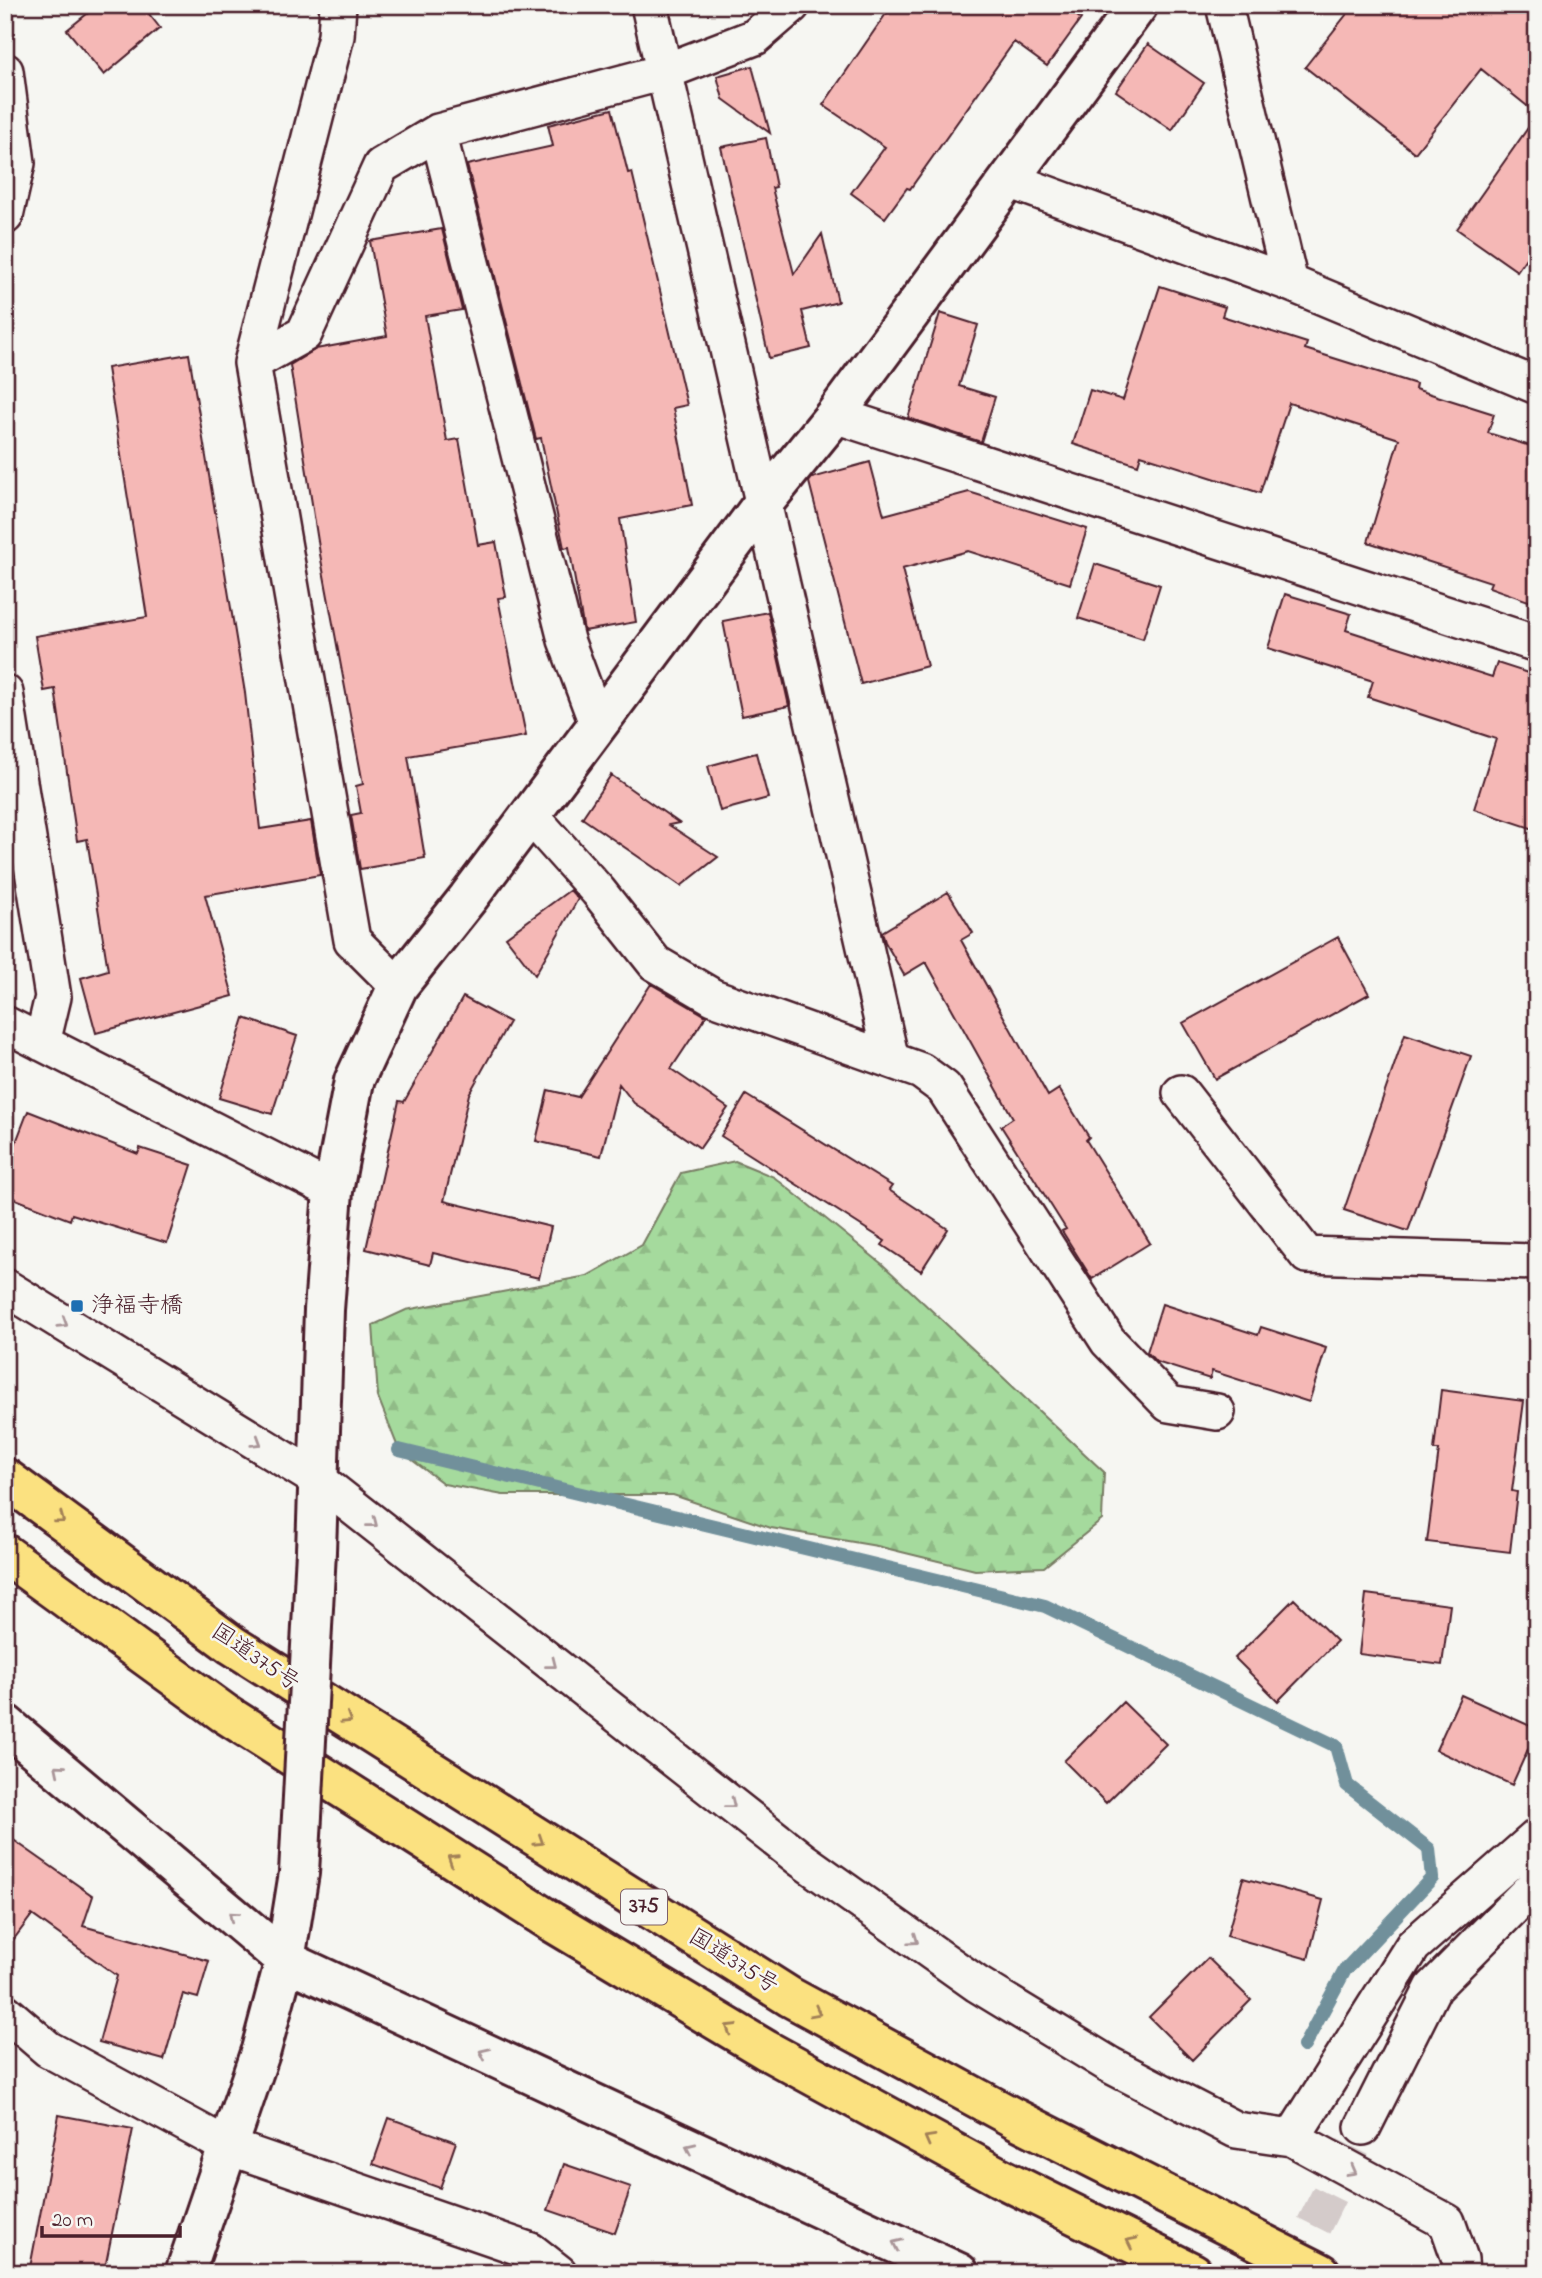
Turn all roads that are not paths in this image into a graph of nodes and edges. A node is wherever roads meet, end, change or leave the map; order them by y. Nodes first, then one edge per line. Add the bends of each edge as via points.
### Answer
1 (338, 5) edge
2 (649, 5) edge
3 (792, 5) edge
4 (1138, 5) edge
5 (1224, 5) edge
6 (5, 71) edge
7 (664, 72) junction
8 (438, 132) junction
9 (1009, 180) junction
10 (5, 215) edge
11 (1290, 283) junction
12 (252, 363) junction
13 (1537, 386) edge
14 (835, 415) junction
15 (765, 501) junction
16 (1537, 644) edge
17 (5, 693) edge
18 (598, 726) junction
19 (530, 815) junction
20 (398, 986) junction
21 (5, 1024) edge
22 (42, 1043) junction
23 (891, 1060) junction
24 (1181, 1093) dead end
25 (332, 1191) junction
26 (1537, 1262) edge
27 (5, 1287) edge
28 (1217, 1412) dead end
29 (5, 1478) edge
30 (320, 1481) junction
31 (5, 1554) edge
32 (5, 1724) edge
33 (1537, 1837) edge
34 (1537, 1883) edge
35 (285, 1960) junction
36 (5, 2011) edge
37 (1363, 2127) tunnel mouth
38 (1292, 2138) junction
39 (229, 2147) junction
40 (185, 2273) edge
41 (559, 2273) edge
42 (959, 2273) edge
43 (1193, 2273) edge
44 (1321, 2273) edge
45 (1461, 2273) edge

1 - 12 street via 336,36
2 - 7 street
3 - 7 street via 755,37
4 - 9 street
5 - 11 street
6 - 10 street via 17,163
7 - 8 street
7 - 15 street
8 - 12 street via 381,166 304,334
8 - 18 street via 566,640
9 - 11 street
9 - 14 street
11 - 13 street
12 - 20 street via 352,940
14 - 15 street
14 - 16 street
15 - 18 street
15 - 23 street
17 - 22 street via 53,997
18 - 19 street
19 - 20 street
19 - 23 street via 654,963 713,997
20 - 25 street via 354,1081
21 - 22 street
22 - 25 street
23 - 28 street via 921,1071 944,1088 1108,1341 1169,1404
24 - 26 street via 1307,1255
25 - 30 street
27 -> 30 street
29 -> 44 highway, 国道375号 / 375 via 232,1645 790,1997 1014,2118
30 - 35 street, bridge via 299,1873
30 -> 38 street via 802,1860 977,1984 1110,2065 1236,2130
43 -> 31 highway, 375 via 999,2177 779,2057 552,1922 224,1713
35 -> 32 street
33 - 38 street via 1413,1946
34 - 37 street via 1433,1988
35 - 39 street
42 -> 35 street
36 - 39 street via 48,2049
38 -> 45 street via 1447,2222
39 - 40 street
39 - 41 street via 531,2251

